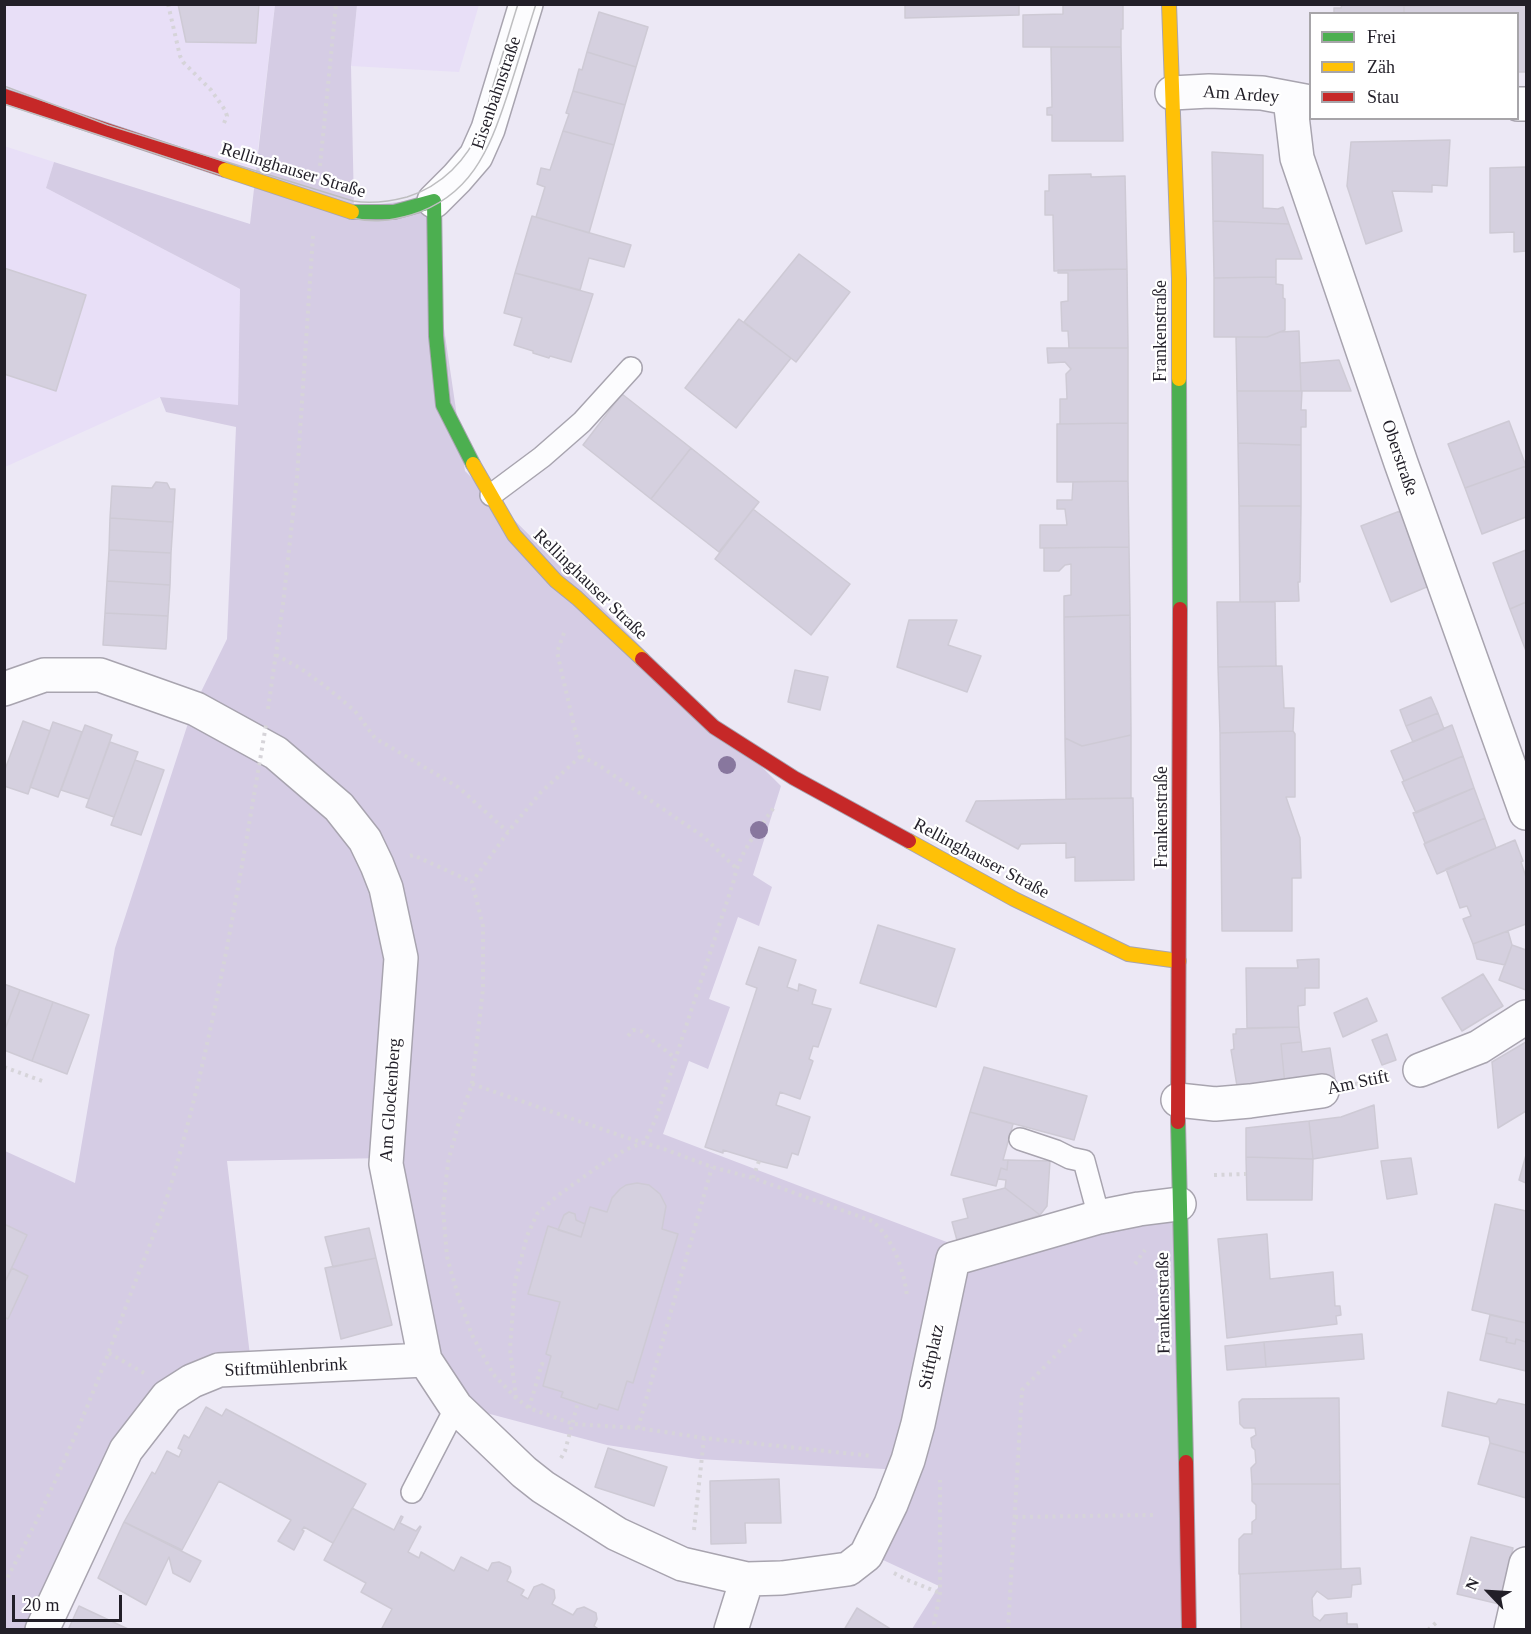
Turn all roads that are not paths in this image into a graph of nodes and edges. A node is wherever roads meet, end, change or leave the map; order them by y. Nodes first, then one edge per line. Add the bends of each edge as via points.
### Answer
1 (526, 4) edge
2 (1169, 4) edge
3 (1172, 93) junction
4 (4, 96) edge
5 (1300, 101) edge
6 (434, 201) junction
7 (631, 368) dead end
8 (491, 495) junction
9 (4, 690) edge
10 (1527, 813) edge
11 (1179, 961) junction
12 (1527, 1017) edge
13 (1420, 1070) road end
14 (1322, 1091) road end
15 (1178, 1100) junction
16 (1020, 1138) dead end
17 (1179, 1204) junction
18 (1099, 1217) junction
19 (424, 1360) junction
20 (456, 1407) junction
21 (412, 1492) dead end
22 (1527, 1564) edge
23 (747, 1579) junction
24 (42, 1629) edge
25 (731, 1629) edge
26 (1189, 1629) edge
27 (1511, 1629) edge

1 - 6 street, Eisenbahnstraße via 476,156
2 - 3 main road, Frankenstraße
3 - 5 street, Am Ardey via 1262,93
3 - 11 main road, Frankenstraße via 1179,279
4 - 6 main road, Rellinghauser Straße, bridge via 352,212 394,212
5 - 10 street, Oberstraße via 1297,158
6 - 8 main road, Rellinghauser Straße via 436,336 443,405
7 - 8 lane via 582,422
8 - 11 main road, Rellinghauser Straße via 514,536 556,581 714,727 794,778 1014,899 1128,954
9 - 19 street, Am Glockenberg via 44,675 100,675 196,709 276,753 339,807 365,840 386,888 401,958 386,1164
11 - 15 main road, Frankenstraße
12 - 13 street via 1479,1047
14 - 15 street, Am Stift via 1215,1104
15 - 17 main road, Frankenstraße
16 - 18 lane via 1084,1161
17 - 18 street, Stiftplatz
17 - 26 main road, Frankenstraße
18 - 23 street, Stiftplatz via 953,1259 908,1460 866,1556 848,1569
19 - 20 street, Am Glockenberg
19 - 24 street, Stiftmühlenbrink via 219,1370 167,1397 126,1450
20 - 21 lane
20 - 23 street, Am Glockenberg via 543,1487 617,1534 682,1564
22 - 27 street
23 - 25 street

